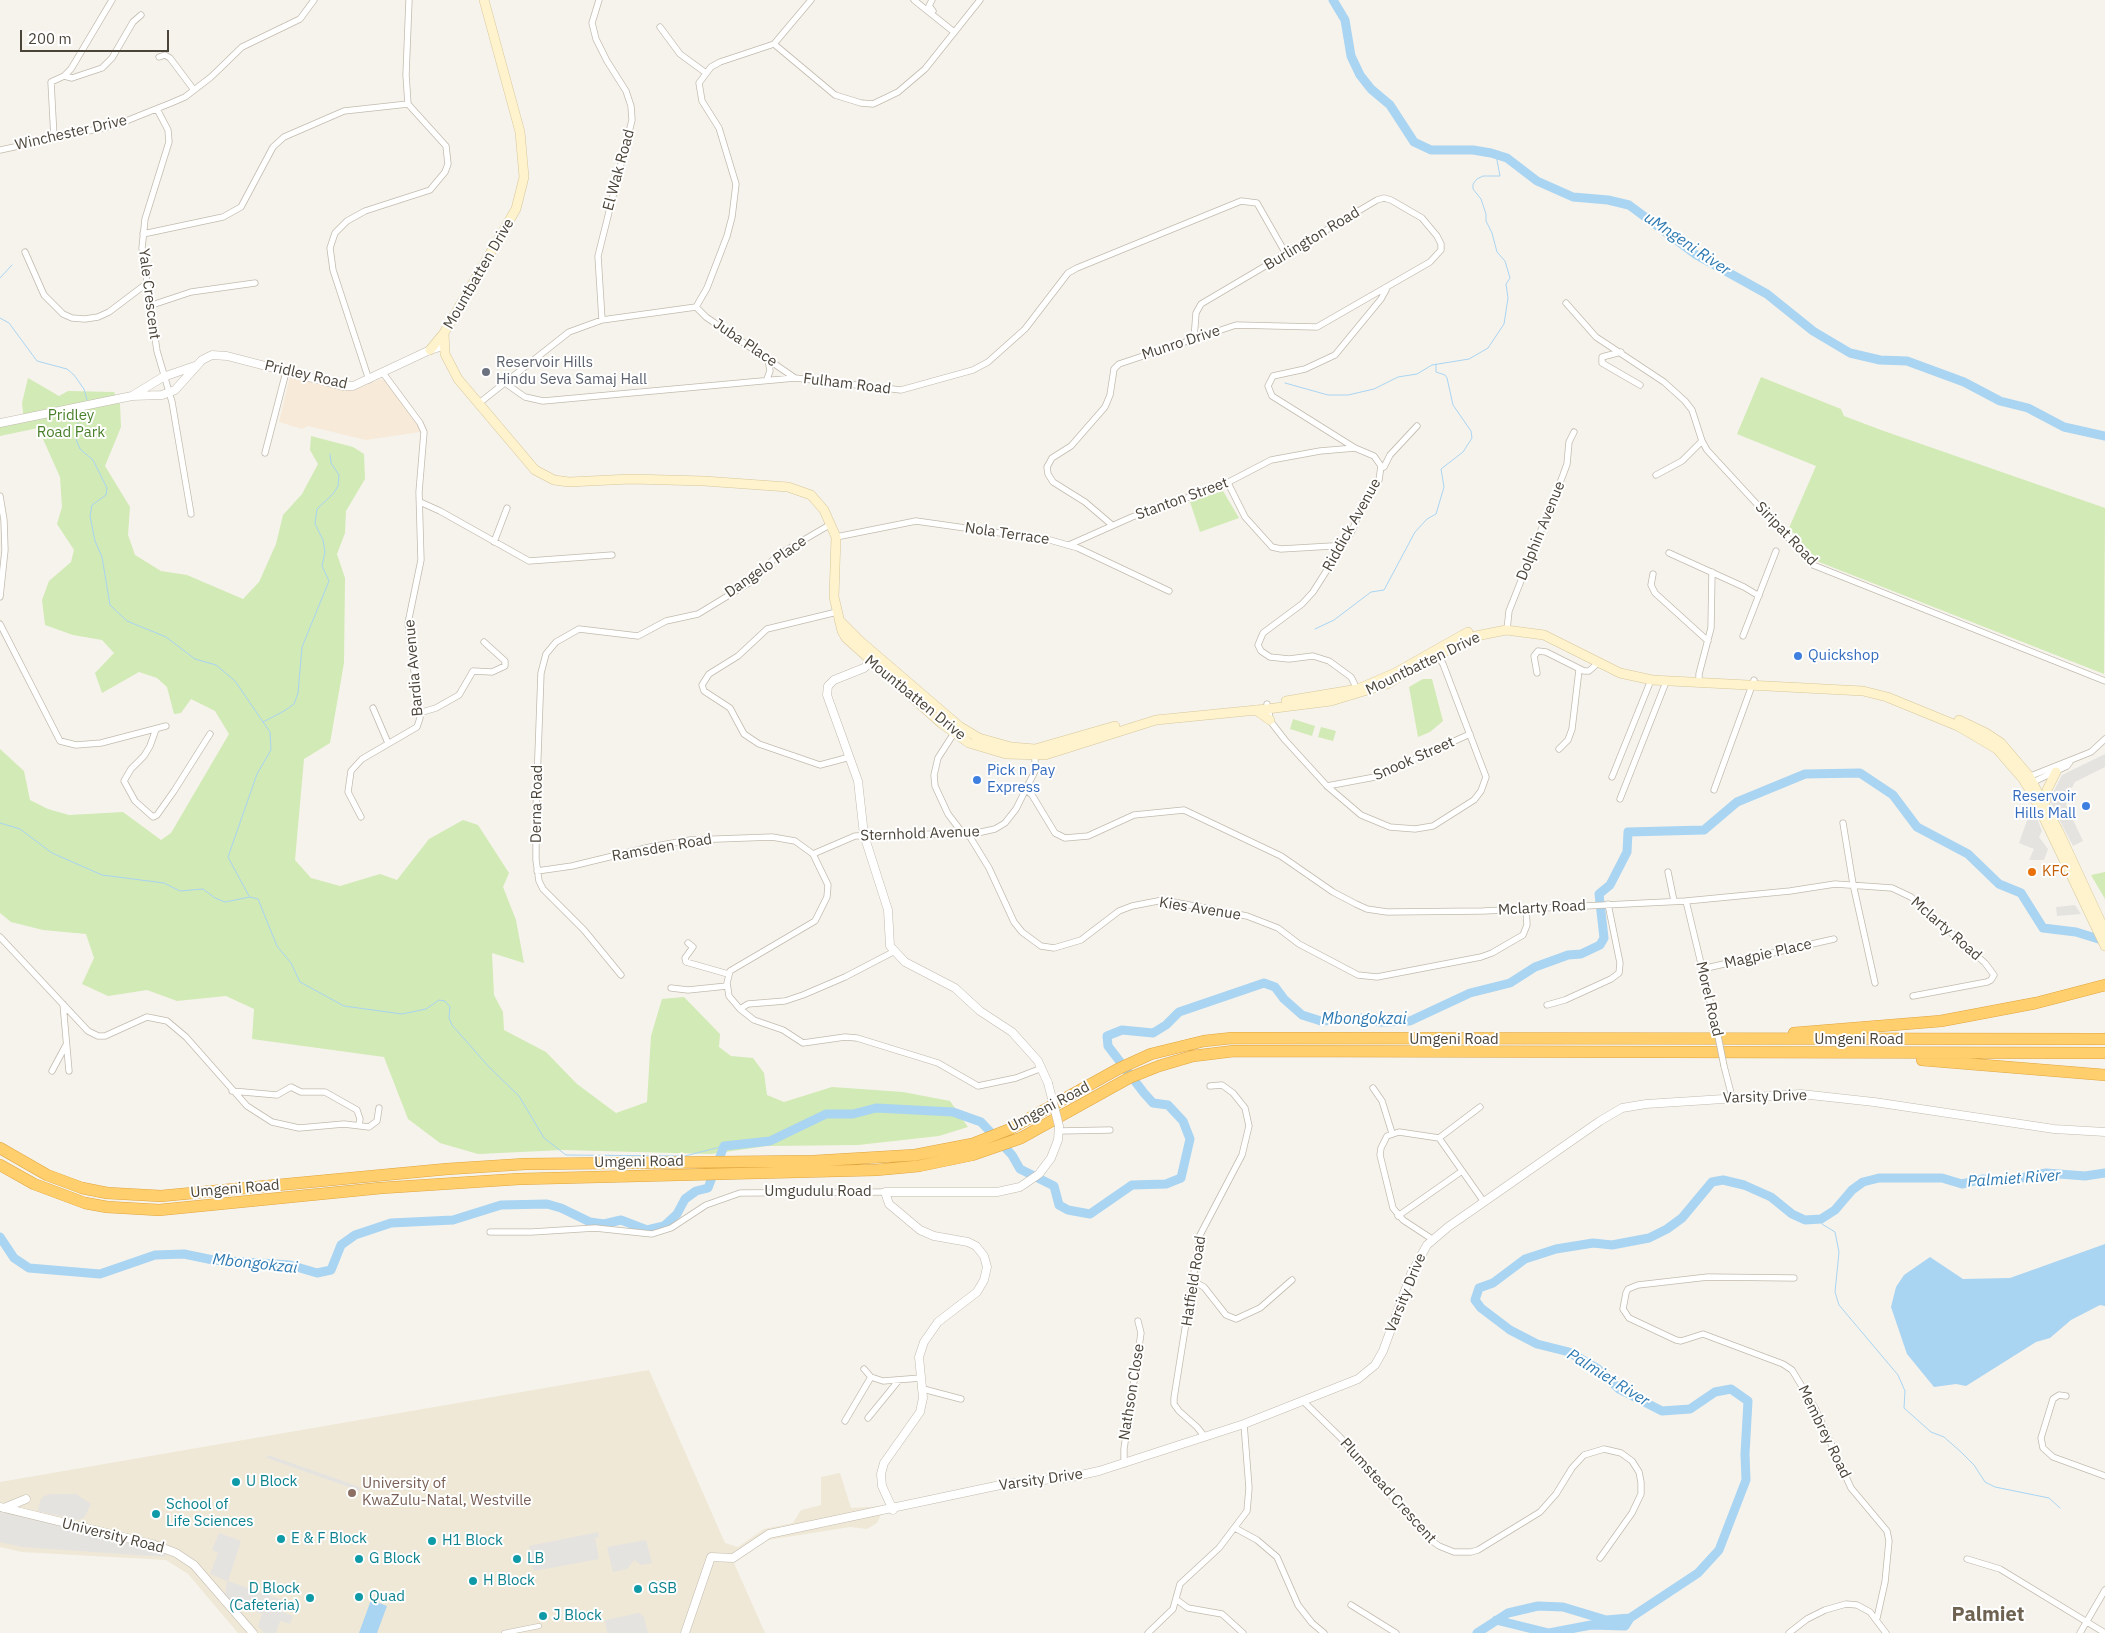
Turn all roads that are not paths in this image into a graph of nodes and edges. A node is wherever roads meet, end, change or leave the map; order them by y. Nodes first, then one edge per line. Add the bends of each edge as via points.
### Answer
1 (112, 0) edge
2 (314, 0) edge
3 (409, 0) edge
4 (484, 0) edge
5 (599, 0) edge
6 (801, 0) edge
7 (914, 0) edge
8 (932, 0) edge
9 (980, 0) edge
10 (809, 2) edge
11 (141, 15) dead end
12 (660, 27) dead end
13 (955, 31) junction
14 (774, 44) junction
15 (159, 57) dead end
16 (706, 73) junction
17 (64, 76) junction
18 (194, 90) junction
19 (408, 104) junction
20 (157, 109) junction
21 (54, 138) junction
22 (0, 150) edge
23 (143, 234) junction
24 (1441, 250) joint
25 (25, 252) dead end
26 (1286, 254) junction
27 (255, 283) dead end
28 (146, 284) junction
29 (1386, 290) junction
30 (1566, 303) dead end
31 (152, 305) junction
32 (696, 307) junction
33 (602, 320) junction
34 (444, 334) junction
35 (1194, 338) junction
36 (443, 346) junction
37 (430, 350) junction
38 (1620, 352) junction
39 (768, 359) junction
40 (195, 366) junction
41 (286, 372) junction
42 (383, 373) junction
43 (163, 377) junction
44 (796, 378) junction
45 (767, 379) junction
46 (369, 380) junction
47 (505, 383) junction
48 (1640, 384) dead end
49 (169, 393) junction
50 (132, 396) junction
51 (478, 404) junction
52 (0, 423) edge
53 (1417, 426) dead end
54 (1574, 432) dead end
55 (1702, 441) junction
56 (1355, 448) junction
57 (265, 453) dead end
58 (1381, 468) junction
59 (1656, 475) dead end
60 (1228, 483) junction
61 (0, 496) edge
62 (420, 502) junction
63 (507, 508) dead end
64 (191, 514) dead end
65 (831, 524) junction
66 (1112, 525) junction
67 (836, 537) junction
68 (494, 542) junction
69 (1070, 545) junction
70 (1339, 548) junction
71 (1776, 551) dead end
72 (1669, 553) dead end
73 (612, 555) dead end
74 (1712, 572) junction
75 (1653, 574) dead end
76 (1169, 591) dead end
77 (1758, 596) junction
78 (0, 597) edge
79 (838, 616) junction
80 (0, 624) edge
81 (1507, 628) junction
82 (588, 630) joint
83 (1743, 636) dead end
84 (1708, 641) junction
85 (484, 642) dead end
86 (1436, 654) junction
87 (873, 659) junction
88 (1599, 662) junction
89 (1579, 670) junction
90 (1537, 673) dead end
91 (1651, 680) junction
92 (1699, 680) junction
93 (2105, 681) edge
94 (1666, 682) junction
95 (1754, 682) junction
96 (1359, 691) junction
97 (1267, 706) junction
98 (373, 708) dead end
99 (1256, 710) junction
100 (419, 712) junction
101 (1270, 720) junction
102 (166, 726) dead end
103 (156, 728) junction
104 (956, 730) junction
105 (210, 734) dead end
106 (1470, 734) junction
107 (2105, 739) edge
108 (388, 744) junction
109 (1559, 749) dead end
110 (1035, 752) junction
111 (850, 756) junction
112 (2070, 762) junction
113 (2056, 772) junction
114 (1612, 777) dead end
115 (2028, 781) junction
116 (1327, 786) junction
117 (1025, 790) junction
118 (1714, 790) dead end
119 (1620, 799) dead end
120 (2045, 803) junction
121 (361, 817) dead end
122 (1843, 824) dead end
123 (967, 834) junction
124 (864, 835) junction
125 (813, 854) junction
126 (537, 871) junction
127 (1668, 872) dead end
128 (1853, 884) junction
129 (1674, 901) junction
130 (1686, 901) junction
131 (1606, 904) junction
132 (1526, 909) junction
133 (2102, 932) edge
134 (0, 937) edge
135 (1834, 939) dead end
136 (688, 943) dead end
137 (2105, 946) edge
138 (894, 952) junction
139 (1702, 969) junction
140 (728, 974) junction
141 (621, 975) dead end
142 (1875, 983) dead end
143 (2105, 985) edge
144 (727, 986) junction
145 (671, 988) dead end
146 (1913, 996) dead end
147 (63, 1004) junction
148 (1547, 1005) dead end
149 (740, 1009) junction
150 (2105, 1039) edge
151 (1685, 1040) junction
152 (66, 1044) junction
153 (2105, 1052) edge
154 (1839, 1054) junction
155 (1042, 1068) junction
156 (52, 1071) dead end
157 (69, 1071) dead end
158 (2105, 1075) edge
159 (1210, 1086) dead end
160 (1372, 1088) dead end
161 (232, 1091) junction
162 (1732, 1097) junction
163 (1480, 1107) dead end
164 (379, 1108) dead end
165 (359, 1125) junction
166 (1059, 1129) junction
167 (1110, 1130) dead end
168 (2105, 1132) edge
169 (1392, 1133) junction
170 (1439, 1138) junction
171 (0, 1148) edge
172 (0, 1165) edge
173 (1462, 1171) junction
174 (885, 1192) junction
175 (1484, 1202) junction
176 (1398, 1216) junction
177 (490, 1232) dead end
178 (1432, 1240) junction
179 (1794, 1278) dead end
180 (1292, 1280) dead end
181 (1193, 1281) junction
182 (1138, 1321) dead end
183 (864, 1369) dead end
184 (871, 1377) junction
185 (921, 1378) junction
186 (899, 1380) junction
187 (923, 1389) junction
188 (2066, 1396) dead end
189 (961, 1399) dead end
190 (1302, 1401) junction
191 (868, 1418) dead end
192 (845, 1421) dead end
193 (1244, 1424) junction
194 (1205, 1437) junction
195 (1124, 1464) junction
196 (2105, 1476) edge
197 (26, 1499) dead end
198 (2, 1507) edge
199 (893, 1510) junction
200 (1235, 1528) junction
201 (1600, 1558) dead end
202 (1967, 1559) dead end
203 (2105, 1590) edge
204 (1177, 1600) junction
205 (1351, 1605) dead end
206 (1877, 1618) junction
207 (2087, 1621) junction
208 (540, 1626) dead end
209 (253, 1633) edge
210 (504, 1633) edge
211 (685, 1633) edge
212 (1148, 1633) edge
213 (1243, 1633) edge
214 (1324, 1633) edge
215 (1396, 1633) edge
216 (1789, 1633) edge
217 (1886, 1633) edge
218 (2080, 1633) edge
219 (2105, 1633) edge

1 - 17 street
2 - 18 street, Winchester Drive via 300,18 242,46
3 - 19 street
4 - 34 main road, Mountbatten Drive via 520,132 525,167 523,188 516,209
5 - 33 street, El Wak Road via 592,23 596,39 626,91 632,120 598,256
6 - 10 street
7 - 13 street
8 - 13 street via 930,8
9 - 13 street
10 - 14 street
11 - 17 street via 102,68 72,78
12 - 16 street via 680,54
13 - 14 street via 911,82 873,104 835,95
14 - 16 street via 730,57
15 - 18 street via 165,55 170,58
16 - 32 street via 699,91 719,128 736,184 727,236
17 - 21 street via 51,82
18 - 20 street, Winchester Drive
19 - 23 street via 344,111 284,137 273,147 241,207 223,217
19 - 46 street via 446,146 445,172 430,190 365,211 347,221 335,233 330,248 333,270
20 - 21 street, Winchester Drive via 116,125
20 - 23 street, Yale Crescent via 168,130 169,142
21 - 22 street, Winchester Drive
23 - 28 street, Yale Crescent
24 - 26 street, Burlington Road via 1437,236 1422,218 1384,198
24 - 29 street, Munro Drive via 1430,262
25 - 28 street via 44,295 63,314 72,318 103,315
26 - 35 street, Burlington Road via 1201,304 1196,313
26 - 44 street, Fulham Road via 1257,203 1241,201 1068,273 1024,329 988,362 972,370 901,390
27 - 31 street via 191,292
28 - 31 street, Yale Crescent
29 - 35 street, Munro Drive via 1317,327 1248,324
29 - 56 street, Riddick Avenue via 1334,356 1306,369 1273,376 1268,382 1272,396
30 - 38 street, Siripat Road via 1596,337
31 - 43 street, Yale Crescent
32 - 33 street
32 - 39 street, Juba Place
33 - 47 street via 569,332
34 - 36 main road, Mountbatten Drive
34 - 37 main road
35 - 66 street, Munro Drive via 1119,364 1114,369 1105,407 1088,429 1071,446 1052,458 1047,467 1053,482 1085,502
36 - 37 street, Pridley Road
36 - 51 main road, Mountbatten Drive via 458,379
37 - 42 street, Pridley Road
38 - 48 street via 1602,356 1602,363
38 - 55 street, Siripat Road via 1664,382 1685,401 1692,410
39 - 44 street, Juba Place
39 - 45 street
40 - 41 street, Pridley Road via 207,356 219,354
40 - 43 street, Pridley Road
40 - 49 street, Pridley Road via 180,387
41 - 46 street, Pridley Road via 343,386
41 - 57 street
42 - 46 street, Pridley Road
42 - 62 street, Bardia Avenue via 424,432
43 - 49 street, Yale Crescent
43 - 50 street, Pridley Road
44 - 45 street, Fulham Road
45 - 47 street, Fulham Road via 543,401 525,397
47 - 51 street
49 - 50 street, Pridley Road
49 - 64 street, Yale Crescent
50 - 52 street, Pridley Road
51 - 65 main road, Mountbatten Drive via 535,470 554,480 666,479 788,487 810,495 824,510
53 - 58 street
54 - 81 street, Dolphin Avenue via 1569,442 1565,470 1509,611
55 - 59 street via 1682,461
55 - 93 street, Siripat Road via 1813,565
56 - 58 street, Riddick Avenue via 1374,456
56 - 60 street, Stanton Street via 1271,460
58 - 70 street, Riddick Avenue via 1379,480 1363,502 1356,522
60 - 66 street, Stanton Street
60 - 70 street via 1245,517 1272,547 1281,550
61 - 78 street via 5,550
62 - 68 street
62 - 100 street, Bardia Avenue via 421,560 408,623
63 - 68 street
65 - 67 main road, Mountbatten Drive
65 - 82 street, Dangelo Place via 778,555 749,583 698,614 666,621 638,636
66 - 69 street, Stanton Street
67 - 69 street, Nola Terrace via 916,520
67 - 79 main road, Mountbatten Drive via 834,597
68 - 73 street via 536,562
69 - 76 street, Nola Terrace
70 - 96 street, Riddick Avenue via 1309,598 1263,633 1258,645 1270,656 1322,658 1348,674
71 - 77 street
72 - 74 street
74 - 77 street
74 - 84 street
75 - 84 street via 1651,585 1655,593
77 - 83 street
79 - 87 main road, Mountbatten Drive via 846,638
79 - 111 street via 767,629 738,656 709,674 702,685 704,691 730,708 744,734 759,744 820,765
80 - 103 street via 60,741 76,745 101,743
81 - 86 main road, Mountbatten Drive via 1471,638
81 - 88 main road, Mountbatten Drive via 1544,635
81 - 92 main road, Mountbatten Drive via 1539,628 1637,672
82 - 126 street, Derna Road via 574,630 556,642 542,664 536,808
84 - 92 street
85 - 100 street via 505,662 505,666 492,672 473,671 459,694 436,708
86 - 96 main road, Mountbatten Drive via 1395,680
86 - 106 street
87 - 104 main road, Mountbatten Drive
87 - 111 street via 864,668 834,680 826,690 832,715
88 - 89 street via 1589,671
88 - 91 main road, Mountbatten Drive via 1620,672
89 - 90 street via 1538,651 1534,656
89 - 109 street via 1572,729 1568,740
91 - 94 main road, Mountbatten Drive
91 - 114 street
92 - 94 main road, Mountbatten Drive
92 - 95 main road, Mountbatten Drive
94 - 119 street
95 - 115 main road, Mountbatten Drive via 1858,688 1902,703 1974,734 1997,749
95 - 118 street
96 - 97 main road, Mountbatten Drive via 1314,704
97 - 99 main road, Mountbatten Drive
97 - 101 street
97 - 110 main road, Mountbatten Drive via 1178,712 1145,718
98 - 108 street
99 - 101 main road
99 - 110 main road, Mountbatten Drive via 1144,722 1069,748
100 - 108 street, Bardia Avenue via 417,727
101 - 116 street
102 - 103 street
103 - 105 street via 144,756 124,781 134,802 153,818
104 - 110 main road, Mountbatten Drive via 969,743 1021,756
104 - 123 street, Kies Avenue via 938,758 935,786 948,814
106 - 116 street, Snook Street via 1375,777
106 - 116 street via 1486,774 1484,786 1474,800 1433,826 1408,829 1371,820
107 - 112 street via 2091,752
108 - 121 street, Bardia Avenue via 362,759 351,771 348,792
110 - 117 street, Sternhold Avenue via 1035,771
111 - 124 street via 860,790
112 - 113 street
112 - 115 street
113 - 115 street
113 - 120 main road
115 - 120 main road, Mountbatten Drive
115 - 133 main road, Mountbatten Drive
117 - 123 street, Sternhold Avenue via 1005,823 987,832
117 - 132 street, Mclarty Road via 1032,795 1055,832 1066,838 1088,836 1134,815 1184,810 1281,856 1333,892 1367,909 1386,912
120 - 133 main road, Mountbatten Drive
122 - 128 street
123 - 124 street, Sternhold Avenue
123 - 132 street, Kies Avenue via 989,868 1014,922 1034,942 1051,947 1081,940 1119,911 1163,900 1247,916 1278,928 1299,944 1358,975 1377,977 1492,953 1523,935 1527,925
124 - 125 street, Sternhold Avenue via 845,839
124 - 138 street via 887,903 889,940
125 - 126 street, Ramsden Road via 801,843 790,839 711,838 650,847
125 - 140 street via 829,891 819,916 809,926
126 - 141 street, Derna Road via 543,888
127 - 129 street
128 - 130 street, Mclarty Road
128 - 142 street
128 - 146 street, Mclarty Road via 1885,886 1904,892 1994,973 1987,982
129 - 130 street, Mclarty Road
129 - 131 street, Mclarty Road
130 - 139 street, Morel Road
131 - 132 street, Mclarty Road
131 - 148 street via 1620,963 1619,973 1565,1000
133 - 137 main road, Mountbatten Drive
134 - 147 street
135 - 139 street, Magpie Place
136 - 140 street via 693,947 685,958 686,962
138 - 149 street via 803,996 748,1004
138 - 155 street via 905,962 955,988 980,1011 1012,1032
139 - 162 street, Morel Road, bridge
140 - 144 street
143 - 151 highway via 2036,1003 1941,1021
144 - 145 street via 688,990
144 - 149 street via 729,996
147 - 152 street
147 - 161 street via 83,1026 98,1036 147,1017 167,1021 186,1037
149 - 155 street via 754,1020 784,1030 804,1042 857,1038 938,1063 978,1086 1016,1078
150 - 151 highway, Umgeni Road
151 - 171 highway, Umgeni Road via 1232,1038 1174,1047 1123,1066 1010,1129 983,1140 915,1155 814,1161 525,1164 161,1196 82,1188 48,1175
152 - 156 street
152 - 157 street
153 - 154 highway, Umgeni Road
154 - 158 highway
154 - 172 highway, Umgeni Road via 1234,1051 1193,1056 1132,1077 1021,1138 993,1149 936,1164 897,1168 518,1179 380,1188 160,1210 85,1203 34,1184
155 - 166 street, bridge
159 - 181 street, Hatfield Road via 1218,1084 1228,1088 1243,1104 1249,1133 1242,1155 1202,1228
160 - 169 street via 1382,1101
161 - 165 street via 251,1110 272,1122 311,1129
161 - 165 street via 277,1095 291,1087 301,1092 325,1092 357,1110
162 - 168 street, Varsity Drive via 1807,1095 2054,1129
162 - 175 street, Varsity Drive via 1622,1108
163 - 170 street
164 - 165 street via 373,1126
166 - 167 street
166 - 174 street via 1053,1154 1037,1176 1020,1187 1004,1191
169 - 170 street
169 - 176 street via 1384,1140 1380,1155 1391,1204
170 - 173 street
173 - 175 street
173 - 176 street
174 - 177 street, Umgudulu Road via 740,1193 706,1205 671,1228 652,1234 595,1228
174 - 185 street, Umgudulu Road via 889,1204 916,1228 934,1236 974,1244 982,1252 986,1264 986,1276 980,1288 938,1322 926,1338 919,1357
175 - 178 street, Varsity Drive
176 - 178 street
178 - 190 street, Varsity Drive via 1417,1259 1378,1362 1351,1383
179 - 206 street, Membrey Road via 1708,1277 1638,1285 1628,1289 1623,1309 1629,1318 1676,1340 1703,1334 1792,1370 1814,1408 1851,1488 1887,1531 1885,1582
180 - 181 street via 1260,1308 1236,1319 1226,1315 1204,1287
181 - 194 street, Hatfield Road via 1174,1402
182 - 195 street, Nathson Close via 1141,1333
183 - 184 street
184 - 186 street via 883,1381
184 - 192 street
185 - 186 street
185 - 187 street, Umgudulu Road
186 - 191 street
187 - 189 street
187 - 199 street, Umgudulu Road via 920,1412 884,1463 881,1474 882,1486
188 - 196 street via 2059,1395 2053,1400 2041,1438 2043,1448 2053,1457
190 - 193 street, Varsity Drive
190 - 201 street, Plumstead Crescent via 1346,1444 1428,1538 1454,1552 1478,1550 1540,1512 1584,1455 1604,1449 1621,1453 1639,1472 1641,1494 1632,1513
193 - 194 street, Varsity Drive
193 - 200 street via 1248,1508
194 - 195 street, Varsity Drive
195 - 199 street, Varsity Drive via 1078,1476 1005,1484
197 - 198 street
198 - 209 street, University Road via 152,1544 176,1553 194,1566
199 - 211 street, Varsity Drive via 777,1532 733,1558 711,1557
200 - 204 street via 1208,1560 1180,1584
200 - 214 street via 1257,1540 1277,1557 1298,1605
202 - 207 street via 2000,1569
203 - 207 street
204 - 212 street via 1173,1609
204 - 213 street via 1188,1608 1222,1614
205 - 215 street
206 - 216 street via 1857,1605 1837,1605 1807,1619
206 - 217 street
207 - 218 street
207 - 219 street
208 - 210 street

